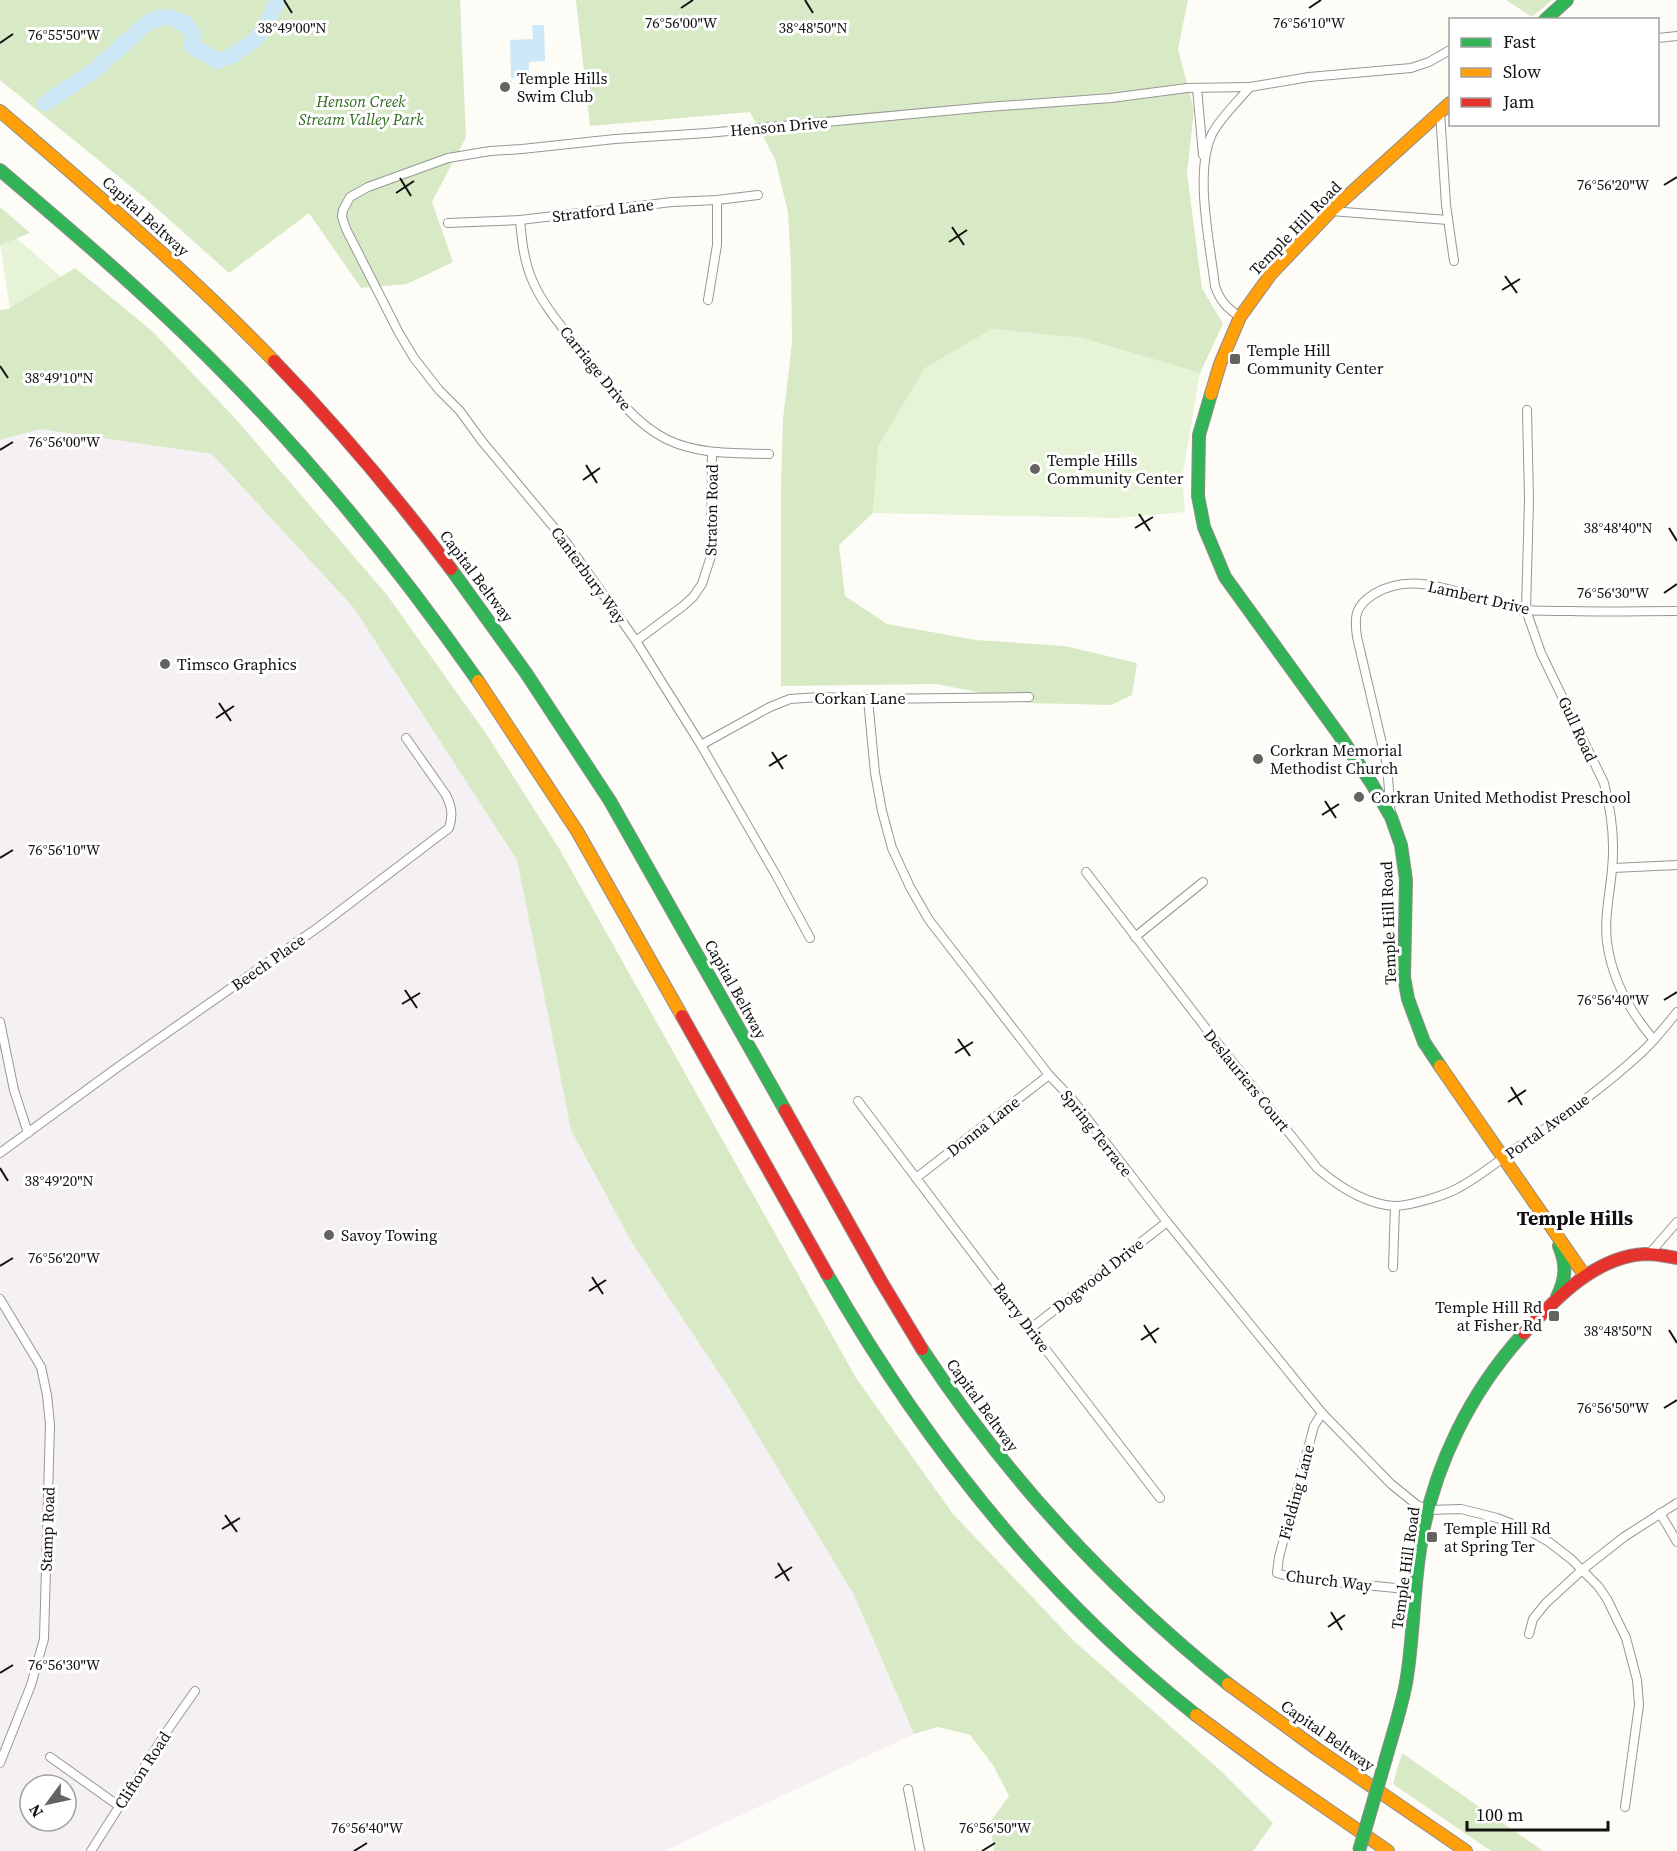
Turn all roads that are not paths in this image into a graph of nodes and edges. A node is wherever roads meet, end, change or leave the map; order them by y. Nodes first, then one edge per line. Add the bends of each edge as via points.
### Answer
1 (1567, 0) edge
2 (1547, 18) edge
3 (1677, 36) edge
4 (1659, 38) edge
5 (1449, 51) edge
6 (1250, 87) junction
7 (1197, 88) junction
8 (1449, 104) edge
9 (0, 111) edge
10 (1440, 112) junction
11 (1204, 164) junction
12 (0, 170) edge
13 (758, 195) dead end
14 (717, 200) junction
15 (1331, 211) junction
16 (520, 220) junction
17 (1448, 220) junction
18 (448, 223) dead end
19 (346, 229) joint
20 (1454, 261) dead end
21 (708, 300) dead end
22 (1240, 317) junction
23 (1527, 410) dead end
24 (712, 453) junction
25 (769, 454) dead end
26 (1526, 610) junction
27 (1677, 611) edge
28 (636, 641) junction
29 (1029, 697) dead end
30 (868, 699) junction
31 (406, 738) dead end
32 (701, 745) junction
33 (1391, 817) junction
34 (1677, 866) edge
35 (1612, 868) junction
36 (1086, 873) dead end
37 (1203, 882) dead end
38 (1135, 937) junction
39 (810, 938) dead end
40 (1677, 1012) edge
41 (0, 1022) edge
42 (1654, 1040) junction
43 (1050, 1075) junction
44 (858, 1101) dead end
45 (28, 1133) junction
46 (0, 1153) edge
47 (1504, 1157) junction
48 (916, 1178) junction
49 (1395, 1206) junction
50 (1167, 1222) junction
51 (1677, 1222) edge
52 (1550, 1226) junction
53 (1650, 1253) junction
54 (1677, 1258) edge
55 (1393, 1267) dead end
56 (1585, 1276) junction
57 (0, 1299) edge
58 (1554, 1302) junction
59 (1030, 1329) junction
60 (1322, 1413) junction
61 (1160, 1498) dead end
62 (1677, 1503) edge
63 (1428, 1510) junction
64 (1660, 1513) junction
65 (1677, 1542) edge
66 (1582, 1570) junction
67 (1277, 1573) joint
68 (1416, 1590) junction
69 (1529, 1634) dead end
70 (195, 1691) dead end
71 (50, 1757) dead end
72 (0, 1762) edge
73 (908, 1789) dead end
74 (119, 1806) junction
75 (1625, 1807) dead end
76 (91, 1851) edge
77 (920, 1851) edge
78 (1359, 1851) edge
79 (1388, 1851) edge
80 (1466, 1851) edge

1 - 2 main road
3 - 4 street
5 - 6 street, Henson Drive via 1411,68 1309,77
6 - 7 street, Henson Drive
6 - 11 street via 1213,132
7 - 11 street
7 - 19 street, Henson Drive via 490,151 448,158 368,187 350,197 343,210
8 - 10 main road, Temple Hill Road
9 - 80 main road, Capital Beltway via 112,207 292,380 352,447 487,615 572,739 613,807 921,1347 1032,1496 1106,1575 1188,1651 1285,1726
10 - 15 main road, Temple Hill Road
10 - 17 street
11 - 22 street via 1215,286 1226,307
12 - 79 main road via 144,295 257,408 409,585 518,737 577,831 879,1361 924,1429 997,1522 1074,1605 1157,1682 1255,1759
13 - 14 street, Stratford Lane
14 - 16 street, Stratford Lane
14 - 21 street via 717,245
15 - 17 street
15 - 22 main road, Temple Hill Road via 1271,274
16 - 18 street, Stratford Lane
16 - 24 street, Carriage Drive via 524,260 534,284 620,402 667,439
17 - 20 street
19 - 28 street, Canterbury Way via 414,358 566,542
22 - 33 main road, Temple Hill Road via 1220,364 1199,435 1198,496 1204,527 1225,577 1340,735
23 - 26 street, Gull Road
24 - 25 street, Carriage Drive
24 - 28 street, Straton Road via 711,556 702,584 683,606
26 - 27 street, Lambert Drive
26 - 33 street, Lambert Drive via 1446,589 1405,584 1389,586 1358,608 1357,637 1387,765
26 - 35 street, Gull Road via 1541,653 1604,783 1612,833
28 - 32 street, Canterbury Way
29 - 30 street, Corkan Lane
30 - 32 street, Corkan Lane via 790,699
30 - 43 street, Spring Terrace via 882,811 892,848 910,887 929,920
31 - 45 street, Beech Place via 451,804 448,828 320,926
32 - 39 street, Canterbury Way
33 - 47 main road, Temple Hill Road via 1401,845 1406,880 1404,977 1414,1017 1424,1042
34 - 35 street
35 - 42 street, Gull Road via 1606,922 1610,954 1622,994
36 - 38 street, Deslauriers Court
37 - 38 street
38 - 49 street, Deslauriers Court via 1317,1168 1354,1194
40 - 42 street, Portal Avenue
41 - 45 street via 14,1090
42 - 47 street, Portal Avenue via 1608,1081
43 - 48 street, Donna Lane
43 - 50 street, Spring Terrace
44 - 48 street, Barry Drive
45 - 46 street, Beech Place
47 - 49 street, Portal Avenue via 1445,1194
47 - 52 main road, Temple Hill Road
48 - 59 street, Barry Drive
49 - 55 street
50 - 59 street, Dogwood Drive
50 - 60 street, Spring Terrace
51 - 53 street
52 - 56 main road, Temple Hill Road
52 - 58 main road via 1562,1252 1566,1274
53 - 54 main road
53 - 56 main road via 1615,1260
56 - 58 main road, Temple Hill Road
57 - 72 street, Stamp Road via 41,1367 50,1425 44,1639 28,1693
58 - 63 main road, Temple Hill Road via 1510,1349 1476,1396 1447,1453
59 - 61 street, Barry Drive
60 - 63 street, Spring Terrace via 1391,1484
60 - 67 street, Fielding Lane via 1311,1433
62 - 64 street
63 - 66 street via 1461,1509 1512,1523 1549,1542
63 - 68 main road, Temple Hill Road
64 - 65 street
64 - 66 street
66 - 69 street via 1546,1603 1533,1619
66 - 75 street via 1598,1586 1617,1617 1637,1680 1639,1705
67 - 68 street, Church Way
68 - 78 main road, Temple Hill Road, bridge via 1407,1675
70 - 74 street, Clifton Road
71 - 74 street
73 - 77 street
74 - 76 street, Clifton Road

